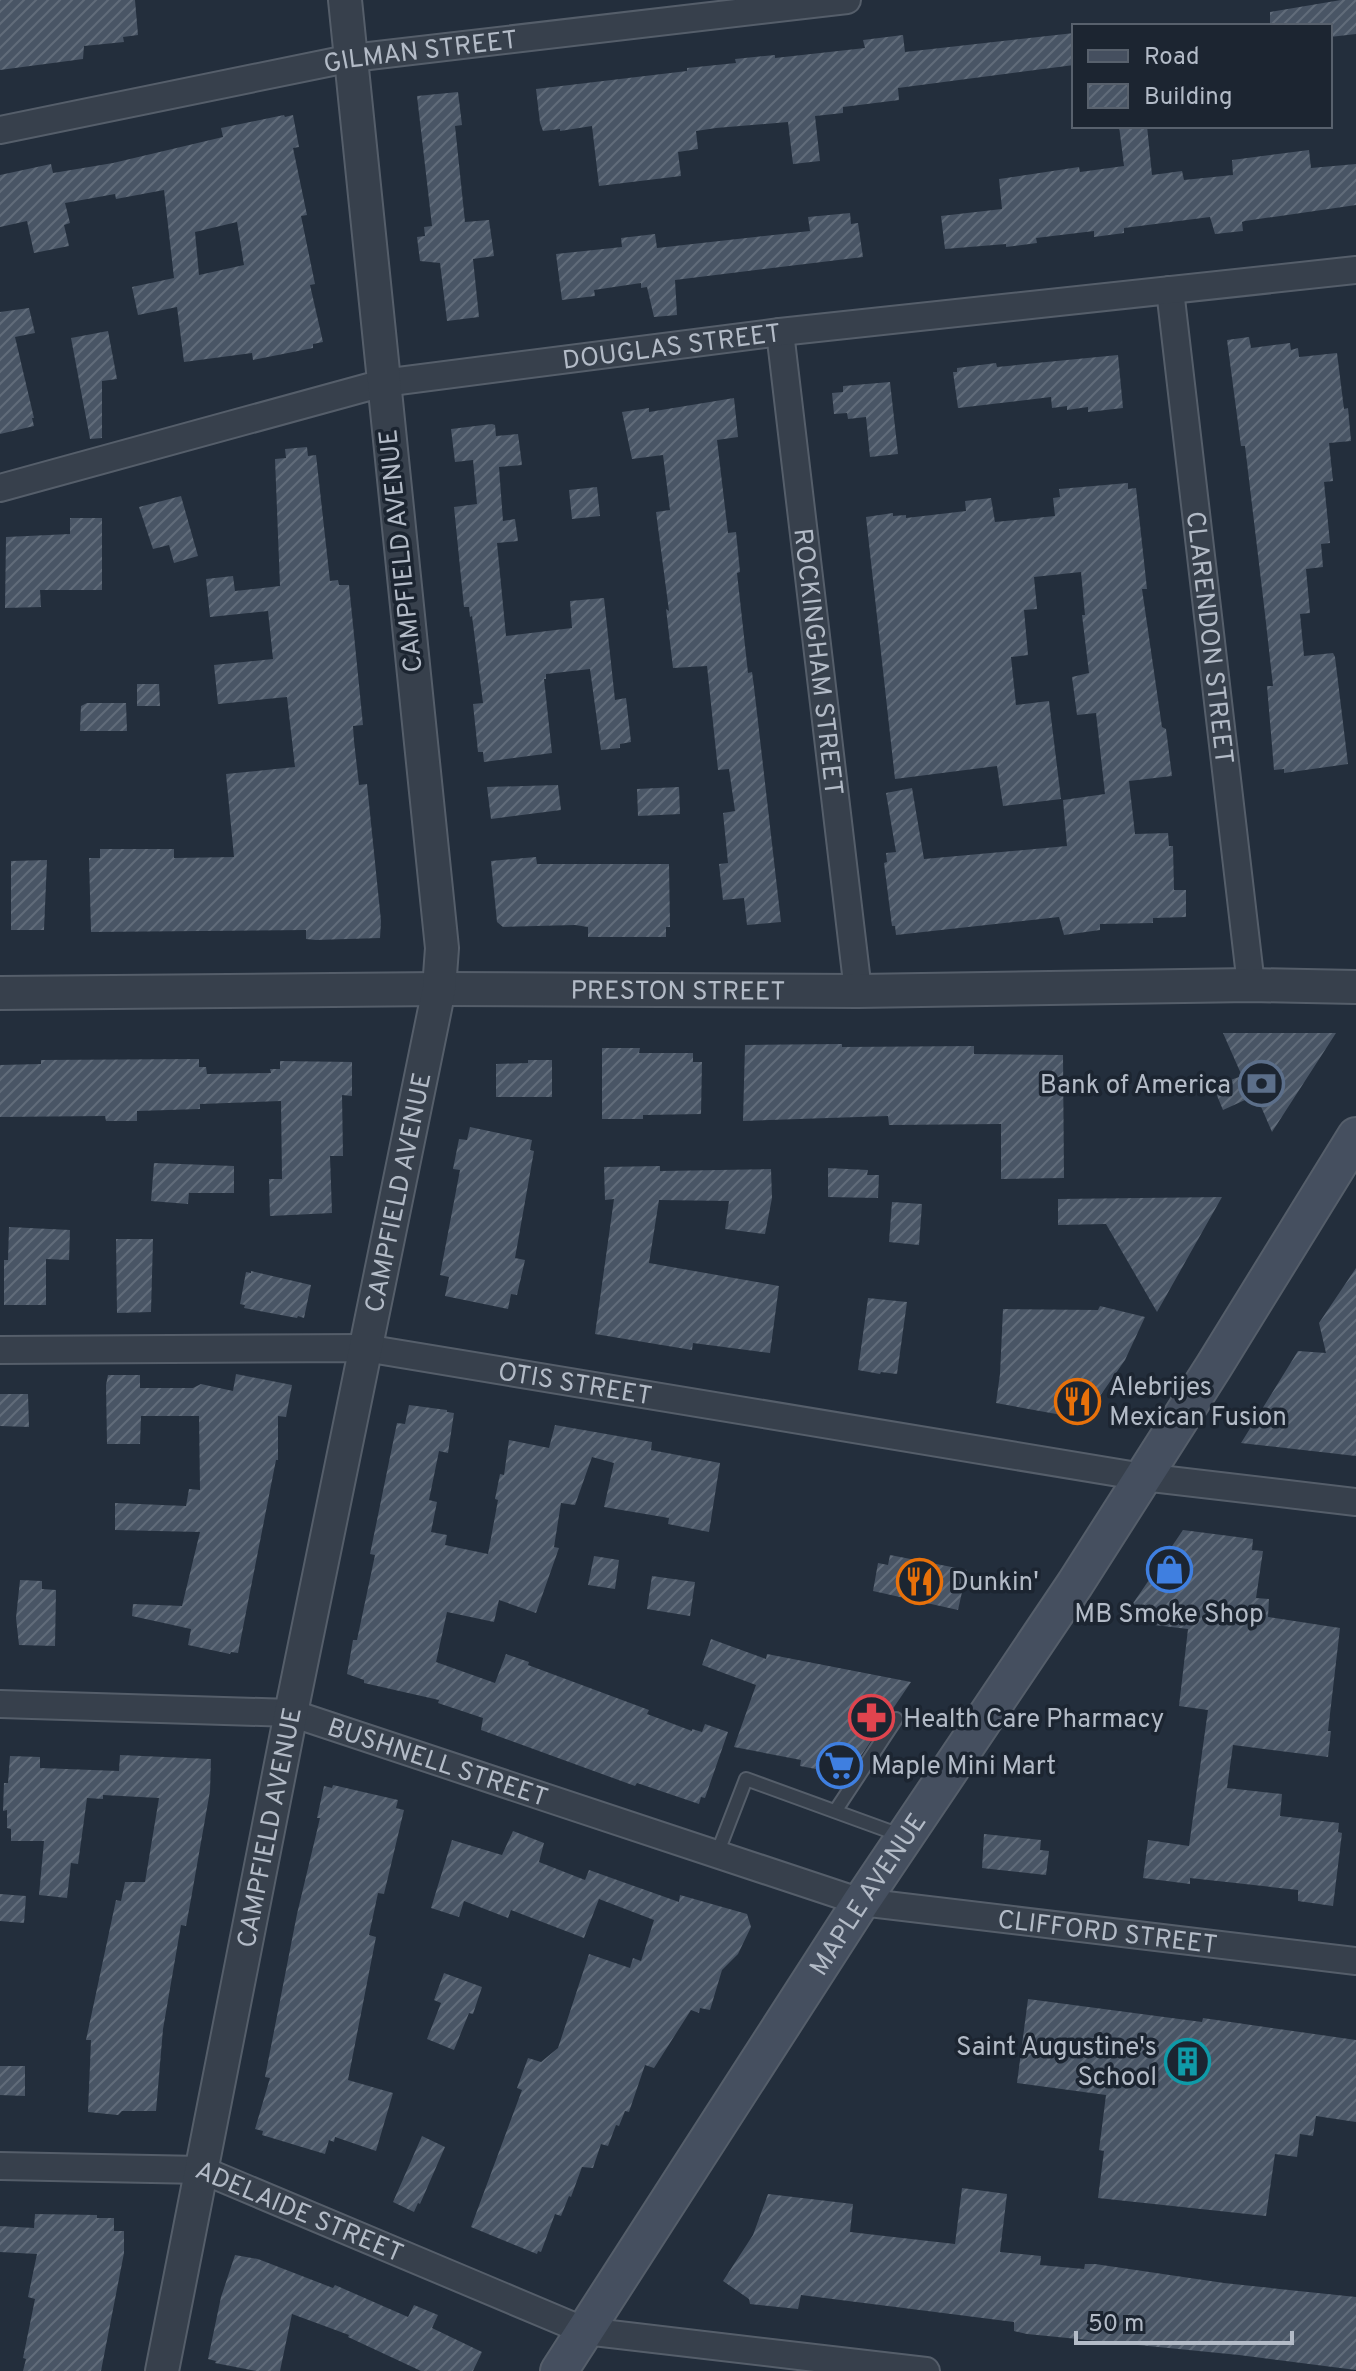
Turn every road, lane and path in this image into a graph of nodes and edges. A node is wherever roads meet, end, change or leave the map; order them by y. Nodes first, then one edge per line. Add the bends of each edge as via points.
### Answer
1 (345, 0) edge
2 (847, 0) edge
3 (352, 58) junction
4 (0, 130) edge
5 (1356, 270) edge
6 (1170, 290) junction
7 (780, 332) junction
8 (383, 383) junction
9 (0, 488) edge
10 (1251, 985) junction
11 (1356, 987) edge
12 (439, 989) junction
13 (858, 991) junction
14 (0, 993) edge
15 (1356, 1136) edge
16 (365, 1348) junction
17 (0, 1350) edge
18 (1143, 1477) junction
19 (1356, 1502) edge
20 (0, 1704) edge
21 (291, 1713) junction
22 (896, 1719) dead end
23 (836, 1810) junction
24 (905, 1837) junction
25 (717, 1854) junction
26 (861, 1902) junction
27 (1356, 1961) edge
28 (0, 2166) edge
29 (202, 2170) junction
30 (585, 2331) junction
31 (162, 2371) edge
32 (559, 2371) edge
33 (926, 2371) edge

1 - 3 street, CAMPFIELD AVENUE
2 - 3 street, GILMAN STREET
3 - 4 street, GILMAN STREET
3 - 8 street, CAMPFIELD AVENUE
5 - 6 street, DOUGLAS STREET
6 - 7 street, DOUGLAS STREET
6 - 10 street, CLARENDON STREET
7 - 8 street, DOUGLAS STREET
7 - 13 street, ROCKINGHAM STREET
8 - 9 street, DOUGLAS STREET
8 - 12 street, CAMPFIELD AVENUE via 442,948
10 - 11 street, PRESTON STREET
10 - 13 street, PRESTON STREET
12 - 13 street, PRESTON STREET
12 - 14 street, PRESTON STREET
12 - 16 street, CAMPFIELD AVENUE
15 - 18 main road, MAPLE AVENUE
16 - 17 street, OTIS STREET
16 - 18 street, OTIS STREET
16 - 21 street, CAMPFIELD AVENUE
18 - 19 street, OTIS STREET
18 - 24 main road, MAPLE AVENUE
20 - 21 street, BUSHNELL STREET
21 - 25 street, BUSHNELL STREET
21 - 29 street, CAMPFIELD AVENUE
22 - 23 lane
23 - 24 lane
23 - 25 lane via 746,1779
24 - 26 main road, MAPLE AVENUE
25 - 26 street, BUSHNELL STREET
26 - 27 street, CLIFFORD STREET
26 - 30 main road, MAPLE AVENUE
28 - 29 street, ADELAIDE STREET
29 - 30 street, ADELAIDE STREET
29 - 31 street, CAMPFIELD AVENUE
30 - 32 main road, MAPLE AVENUE
30 - 33 street, ADELAIDE STREET

